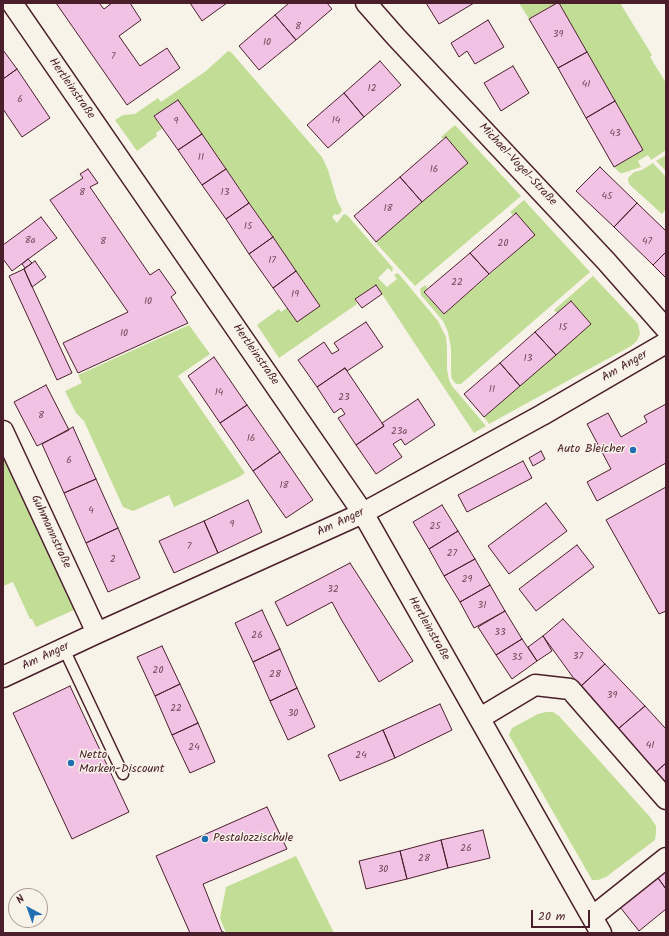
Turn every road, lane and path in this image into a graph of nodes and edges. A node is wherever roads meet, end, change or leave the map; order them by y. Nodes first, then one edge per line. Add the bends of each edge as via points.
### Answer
1 (12, 3) edge
2 (366, 3) edge
3 (666, 329) edge
4 (666, 343) edge
5 (3, 431) edge
6 (363, 513) junction
7 (97, 633) junction
8 (64, 649) junction
9 (3, 677) edge
10 (480, 718) junction
11 (123, 774) dead end
12 (666, 799) edge
13 (666, 858) edge
14 (596, 925) edge

1 - 6 street, Hertleinstraße
2 - 3 street, Michael-Vogel-Straße
4 - 6 street, Am Anger via 517,429
5 - 7 street, Guhmannstraße
6 - 7 street, Am Anger
6 - 10 street, Hertleinstraße
7 - 8 street, Am Anger
8 - 9 street, Am Anger
8 - 11 lane
10 - 12 street via 535,685 570,689
10 - 14 street, Hertleinstraße
13 - 14 street, Hertleinstraße

